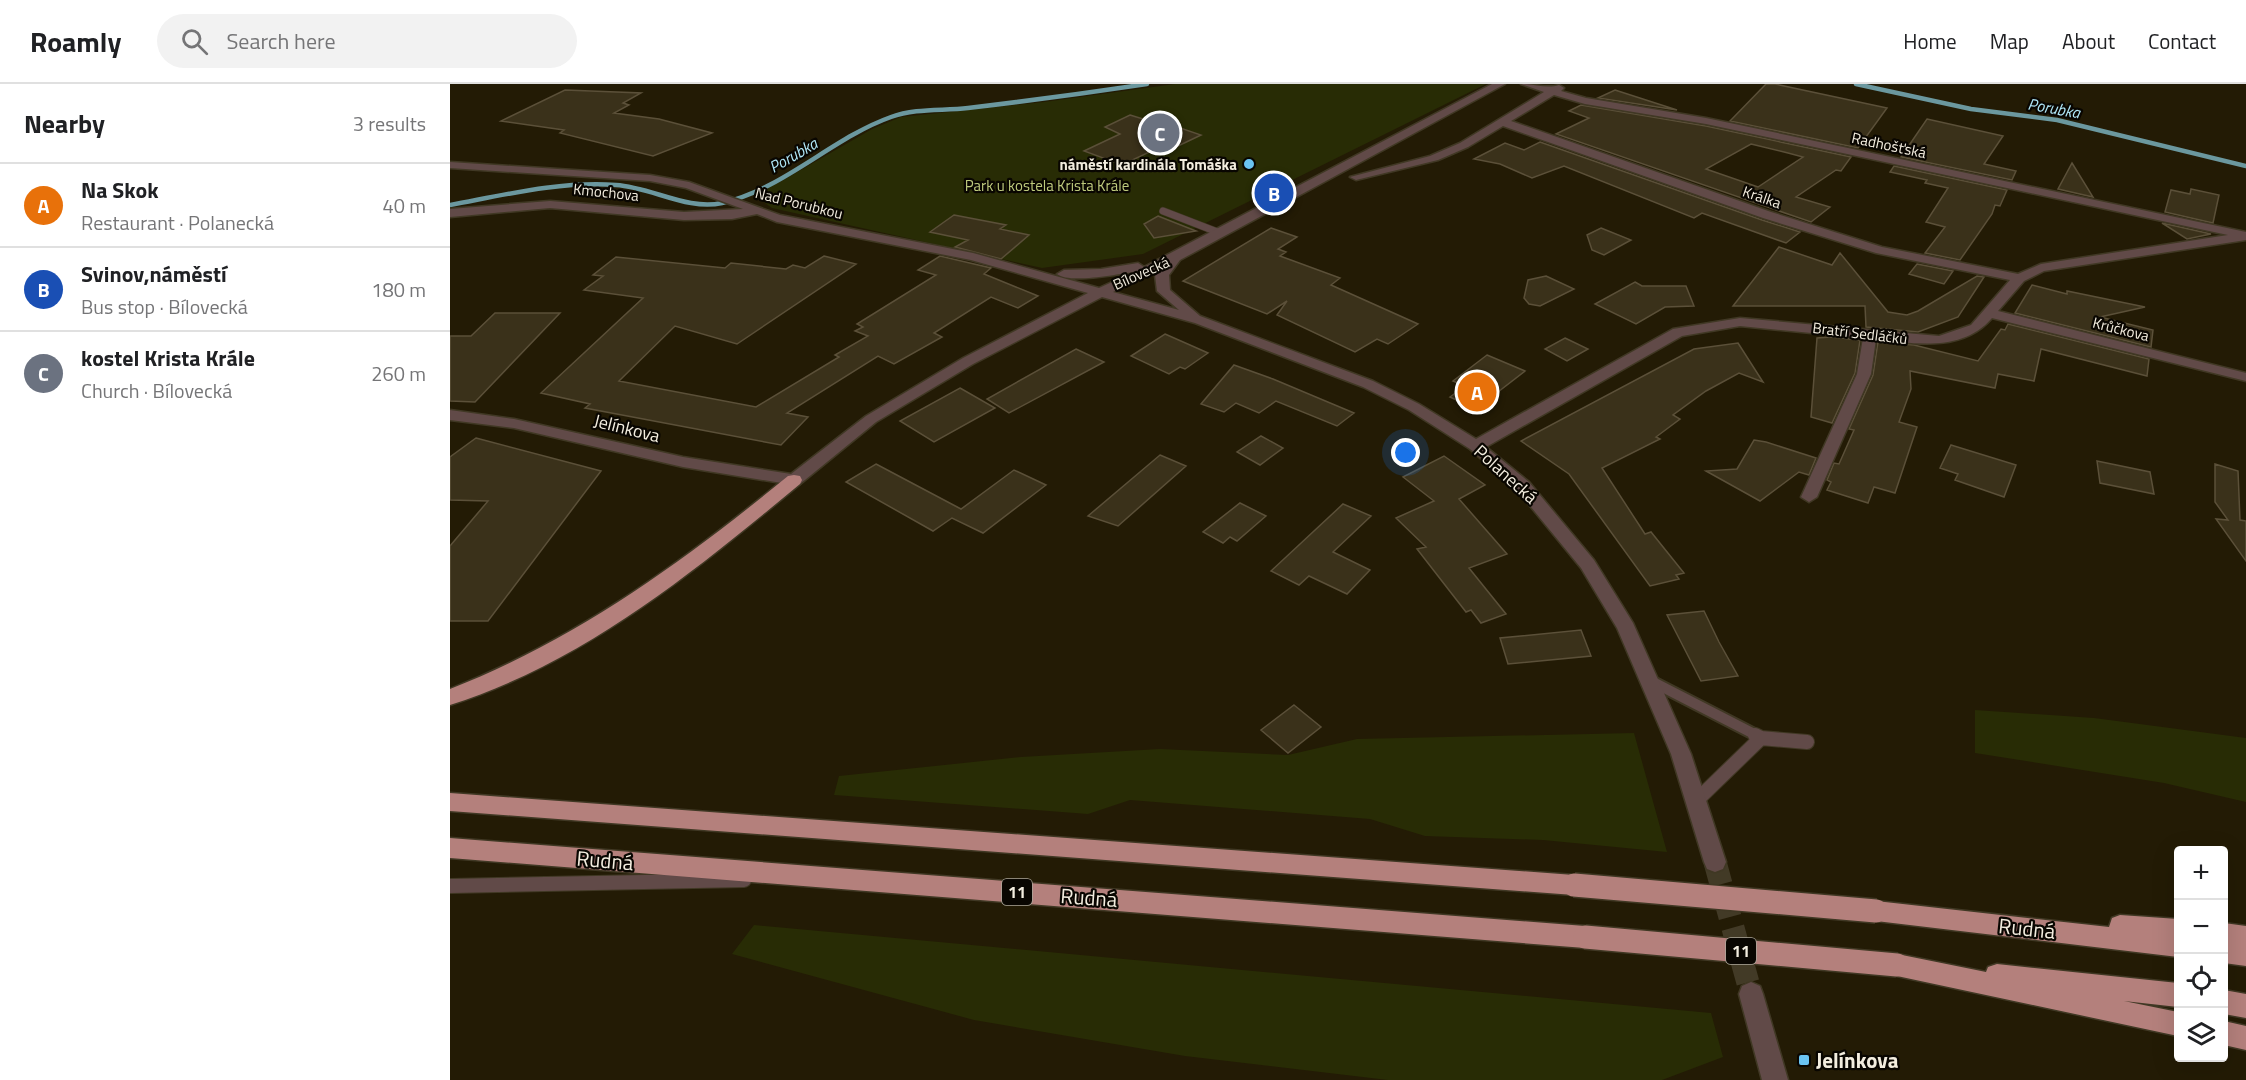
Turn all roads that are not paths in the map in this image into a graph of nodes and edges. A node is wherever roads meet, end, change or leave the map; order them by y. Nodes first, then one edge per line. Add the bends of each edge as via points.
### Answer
1 (1500, 84) edge
2 (1526, 84) edge
3 (1566, 84) edge
4 (1552, 93) junction
5 (1502, 122) junction
6 (450, 165) edge
7 (1356, 177) dead end
8 (758, 211) junction
9 (1163, 211) dead end
10 (450, 213) edge
11 (1220, 233) junction
12 (2246, 236) edge
13 (1175, 257) junction
14 (1038, 273) junction
15 (2019, 278) junction
16 (1102, 291) junction
17 (1988, 313) junction
18 (1200, 320) junction
19 (1870, 335) junction
20 (2246, 377) edge
21 (450, 415) edge
22 (1476, 446) junction
23 (794, 480) junction
24 (1809, 497) dead end
25 (1649, 680) junction
26 (450, 697) edge
27 (1761, 738) junction
28 (1807, 742) dead end
29 (1696, 801) junction
30 (450, 802) edge
31 (450, 848) edge
32 (1715, 862) tunnel mouth
33 (816, 877) junction
34 (450, 886) edge
35 (1876, 911) junction
36 (2174, 930) edge
37 (2228, 935) edge
38 (2246, 937) edge
39 (2174, 946) edge
40 (2228, 953) edge
41 (2246, 955) edge
42 (1897, 965) junction
43 (1751, 994) tunnel mouth
44 (2174, 995) edge
45 (2228, 1003) edge
46 (2246, 1006) edge
47 (2174, 1022) edge
48 (2228, 1034) edge
49 (2246, 1038) edge
50 (1775, 1080) edge

1 - 11 street, Bílovecká
2 - 4 street, Radhošťská
3 - 4 street
4 - 5 street
4 - 12 street, Radhošťská via 1706,121
5 - 7 street via 1434,158
5 - 15 street, Králka via 1767,215 1880,250
6 - 8 street, Nad Porubkou via 650,178 690,185
8 - 10 street, Kmochova via 707,218 553,204
8 - 14 street, Nad Porubkou
9 - 11 lane
11 - 13 street, Bílovecká
12 - 15 street, Bratří Sedláčků via 2041,268
13 - 14 street via 1101,273
13 - 16 street, Bílovecká
13 - 18 street via 1162,275 1164,291
14 - 16 street, Nad Porubkou
15 - 17 street, Bratří Sedláčků
16 - 18 street, Polanecká
16 - 23 street, Bílovecká via 891,406
17 - 19 street, Bratří Sedláčků via 1976,328 1941,340
17 - 20 street, Krůčkova
18 - 22 street, Polanecká via 1383,391
19 - 22 street, Bratří Sedláčků via 1740,322 1678,332
19 - 24 street via 1864,374
21 - 23 street, Jelínkova via 508,421 732,472
22 - 25 street, Polanecká via 1523,486 1583,556 1626,628
23 - 26 highway via 680,572 616,617 504,676
25 - 27 lane
25 - 29 street, Polanecká via 1681,754
27 - 28 lane
27 - 29 lane
29 - 32 street, Polanecká
30 - 35 highway, bridge
31 - 33 highway, Rudná / 11
33 - 34 lane
33 - 42 highway, Rudná / 11, bridge
35 - 36 highway
35 - 39 highway, Rudná
37 - 38 highway
40 - 41 highway
42 - 44 highway, 11
42 - 47 highway
43 - 50 street
45 - 46 highway
48 - 49 highway

